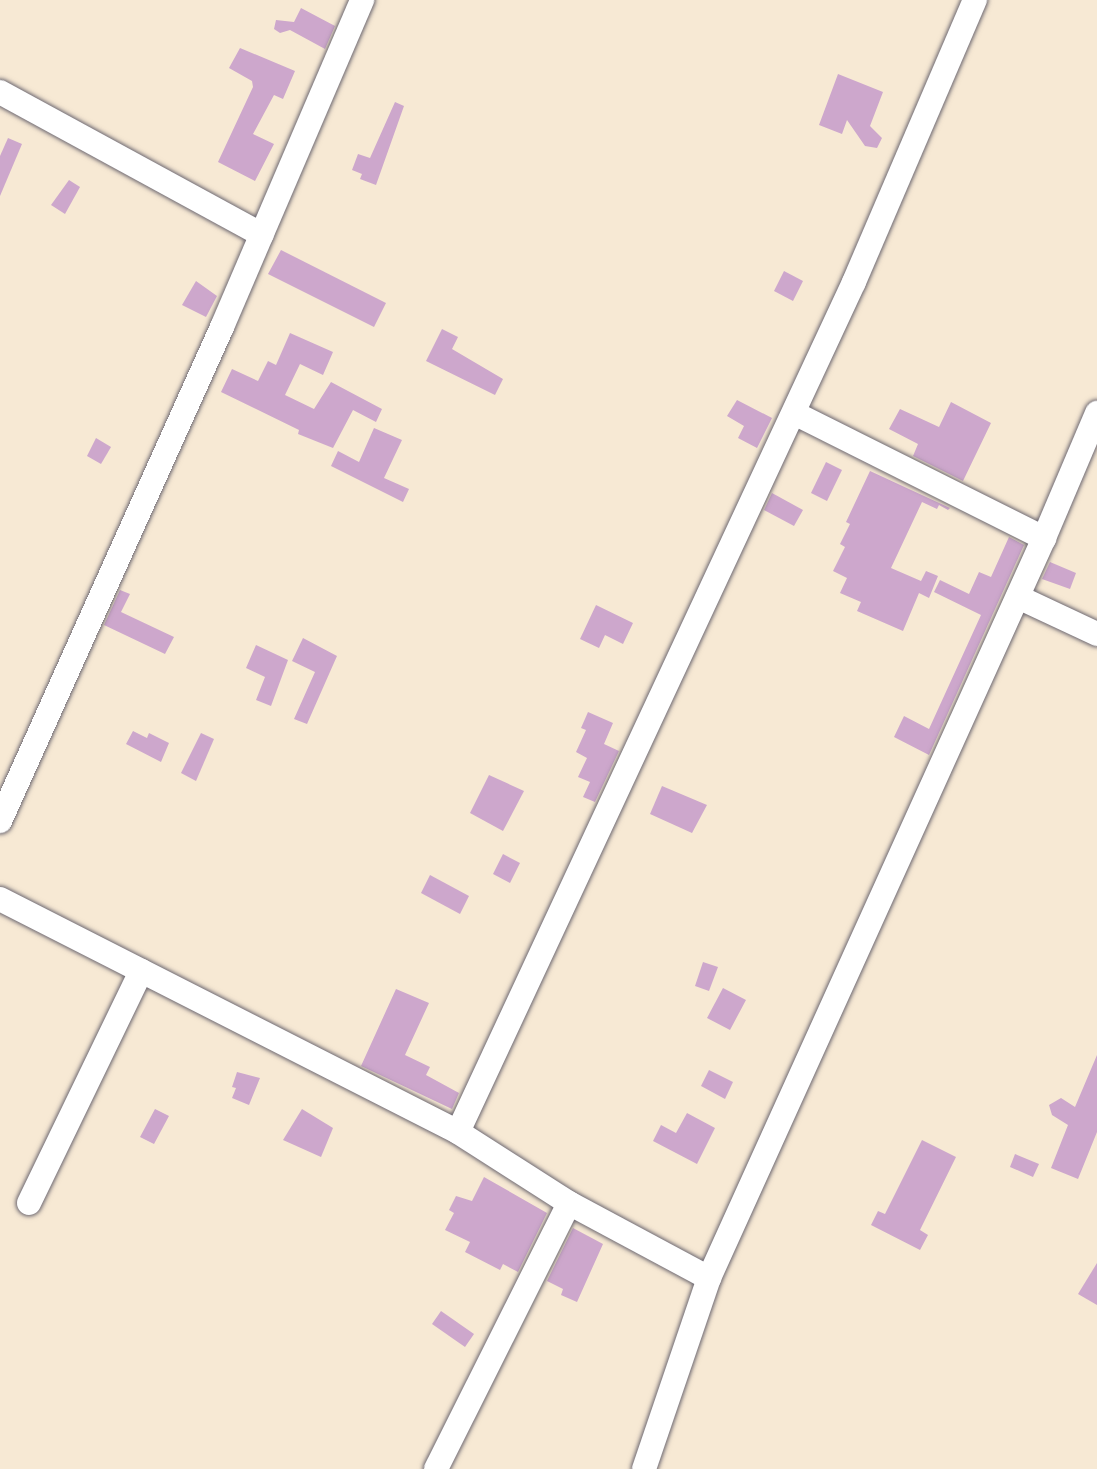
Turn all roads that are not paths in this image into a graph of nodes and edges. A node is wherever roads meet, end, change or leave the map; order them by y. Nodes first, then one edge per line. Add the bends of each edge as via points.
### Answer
1 (362, 0) edge
2 (975, 0) edge
3 (0, 92) edge
4 (262, 235) junction
5 (794, 413) junction
6 (1097, 413) edge
7 (1044, 538) junction
8 (1018, 597) junction
9 (1097, 634) edge
10 (0, 821) edge
11 (0, 899) edge
12 (141, 971) junction
13 (458, 1132) junction
14 (29, 1203) dead end
15 (569, 1203) junction
16 (709, 1278) junction
17 (436, 1469) edge
18 (644, 1469) edge

1 - 4 street
2 - 5 street
3 - 4 street
4 - 10 street
5 - 7 street
5 - 13 street
6 - 7 street
7 - 8 street
8 - 9 street
8 - 16 street
11 - 12 street
12 - 13 street
12 - 14 street
13 - 15 street
15 - 16 street
15 - 17 street
16 - 18 street

